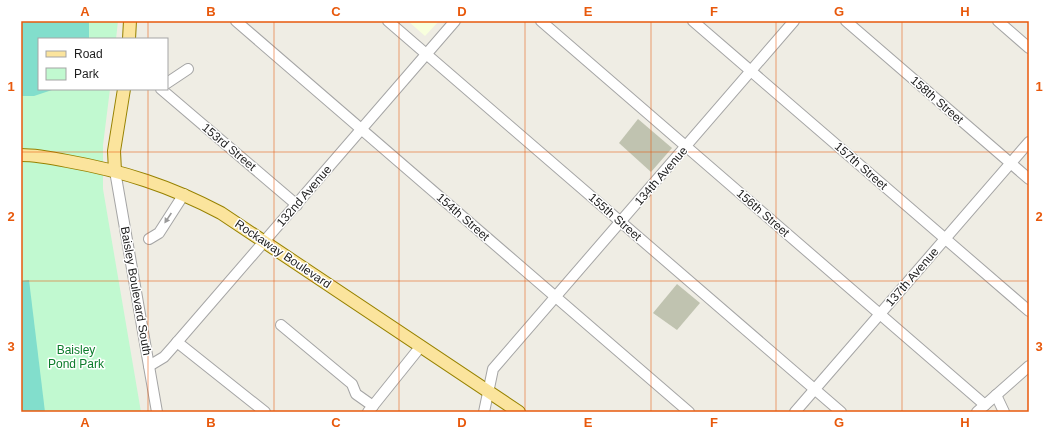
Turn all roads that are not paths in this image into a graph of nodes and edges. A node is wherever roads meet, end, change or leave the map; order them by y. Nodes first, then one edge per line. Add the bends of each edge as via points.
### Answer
1 (130, 21) edge
2 (236, 21) edge
3 (388, 21) edge
4 (456, 21) edge
5 (541, 21) edge
6 (693, 21) edge
7 (794, 21) edge
8 (846, 21) edge
9 (998, 21) edge
10 (129, 38) edge
11 (1029, 48) edge
12 (427, 54) junction
13 (188, 69) dead end
14 (751, 71) junction
15 (168, 82) edge
16 (124, 90) edge
17 (162, 90) edge
18 (362, 129) junction
19 (1029, 142) edge
20 (686, 146) junction
21 (22, 154) edge
22 (1010, 163) junction
23 (115, 171) junction
24 (1029, 179) edge
25 (184, 194) junction
26 (296, 205) junction
27 (621, 222) junction
28 (149, 239) dead end
29 (945, 239) junction
30 (265, 242) junction
31 (556, 297) junction
32 (1029, 311) edge
33 (880, 314) junction
34 (281, 325) dead end
35 (177, 342) junction
36 (421, 346) junction
37 (149, 366) junction
38 (1029, 366) edge
39 (815, 389) junction
40 (489, 392) junction
41 (996, 395) junction
42 (371, 409) edge
43 (981, 409) edge
44 (513, 410) edge
45 (157, 412) edge
46 (265, 412) edge
47 (484, 412) edge
48 (689, 412) edge
49 (795, 412) edge
50 (841, 412) edge
51 (1004, 412) edge

1 - 10 main road
2 - 18 street, 154th Street
3 - 12 street, 155th Street
4 - 12 street, 132nd Avenue
5 - 20 street, 156th Street
6 - 14 street, 157th Street
7 - 14 street, 134th Avenue
8 - 22 street, 158th Street
9 - 11 street
12 - 18 street, 132nd Avenue
12 - 27 street, 155th Street
13 - 15 street
14 - 20 street, 134th Avenue
14 - 29 street, 157th Street
16 - 23 main road via 114,151
17 - 26 street, 153rd Street
18 - 26 street, 132nd Avenue
18 - 31 street, 154th Street
19 - 22 street, 137th Avenue
20 - 27 street, 134th Avenue
20 - 33 street, 156th Street
21 - 23 main road, Rockaway Boulevard
22 - 24 street, 158th Street
22 - 29 street, 137th Avenue
23 - 25 main road, Rockaway Boulevard
23 - 37 street, Baisley Boulevard South
25 -> 28 street via 159,233
25 - 30 main road, Rockaway Boulevard via 221,213
26 - 30 street, 132nd Avenue
27 - 31 street, 134th Avenue
27 - 39 street, 155th Street
29 - 32 street, 157th Street
29 - 33 street, 137th Avenue
30 - 35 street, 132nd Avenue
30 - 36 main road, Rockaway Boulevard
31 - 40 street, 134th Avenue via 493,369
31 - 48 street, 154th Street
33 - 39 street, 137th Avenue
33 - 43 street, 156th Street
34 - 42 street via 352,384 356,394
35 - 37 street, 132nd Avenue via 164,356
35 - 46 street
36 - 40 main road, Rockaway Boulevard
36 - 42 street
37 - 45 street, Baisley Boulevard South
38 - 41 street
39 - 49 street, 137th Avenue
39 - 50 street, 155th Street
40 - 44 main road, Rockaway Boulevard
40 - 47 street, 134th Avenue
41 - 43 street
41 - 51 street

